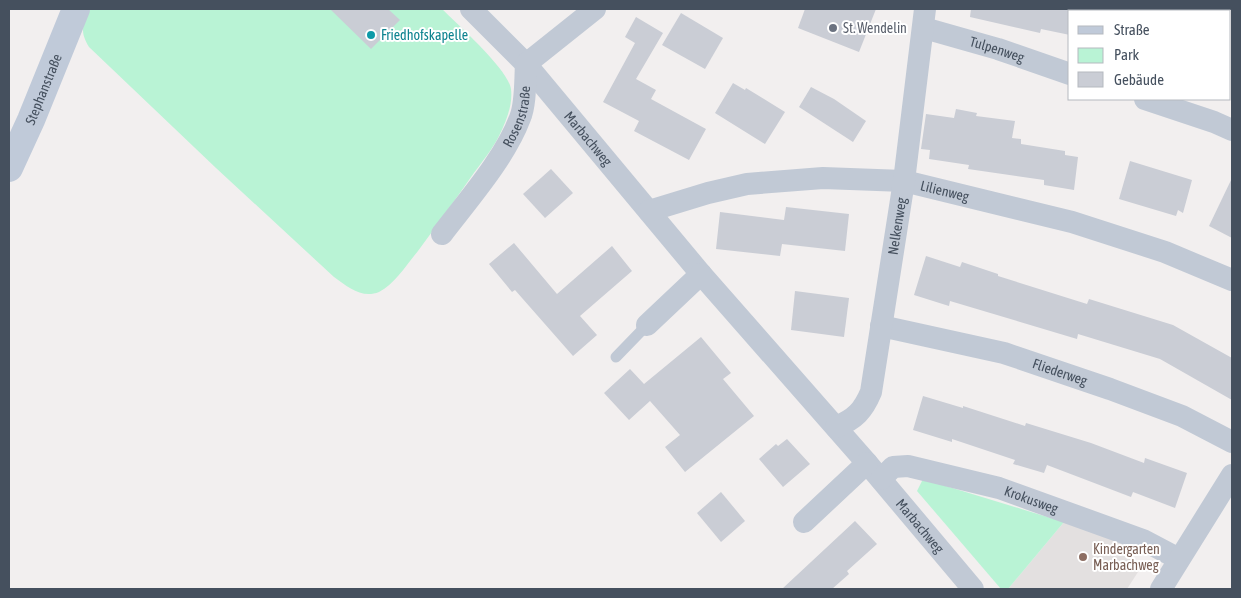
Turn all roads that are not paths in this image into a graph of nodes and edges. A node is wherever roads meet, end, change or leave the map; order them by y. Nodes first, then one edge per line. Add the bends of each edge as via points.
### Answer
1 (76, 9) edge
2 (471, 9) edge
3 (595, 9) edge
4 (924, 18) edge
5 (526, 64) junction
6 (1068, 73) edge
7 (1148, 100) edge
8 (1232, 130) edge
9 (9, 168) edge
10 (904, 181) junction
11 (649, 211) junction
12 (442, 234) dead end
13 (701, 274) junction
14 (1232, 280) edge
15 (647, 324) joint
16 (881, 326) junction
17 (616, 357) dead end
18 (836, 428) junction
19 (1232, 442) edge
20 (874, 471) junction
21 (1232, 475) edge
22 (804, 522) dead end
23 (1179, 559) junction
24 (973, 589) edge
25 (1161, 589) edge

1 - 9 street, Stephanstraße
2 - 5 street, Marbachweg
3 - 5 street
4 - 6 street, Tulpenweg via 998,50
4 - 10 street, Nelkenweg
5 - 11 street, Marbachweg
5 - 12 street, Rosenstraße via 521,116 511,137
7 - 8 street
10 - 11 street, Lilienweg via 823,178 747,184
10 - 14 street, Lilienweg via 1072,222 1165,252
10 - 16 street, Nelkenweg
11 - 13 street, Marbachweg
13 - 15 street
13 - 18 street, Marbachweg
15 - 17 lane
16 - 18 street, Nelkenweg via 866,405 857,416
16 - 19 street, Fliederweg via 1004,353 1182,416
18 - 20 street, Marbachweg
20 - 22 street
20 - 23 street, Krokusweg via 908,466 1000,488 1143,540
20 - 24 street, Marbachweg
21 - 23 street
23 - 25 street

